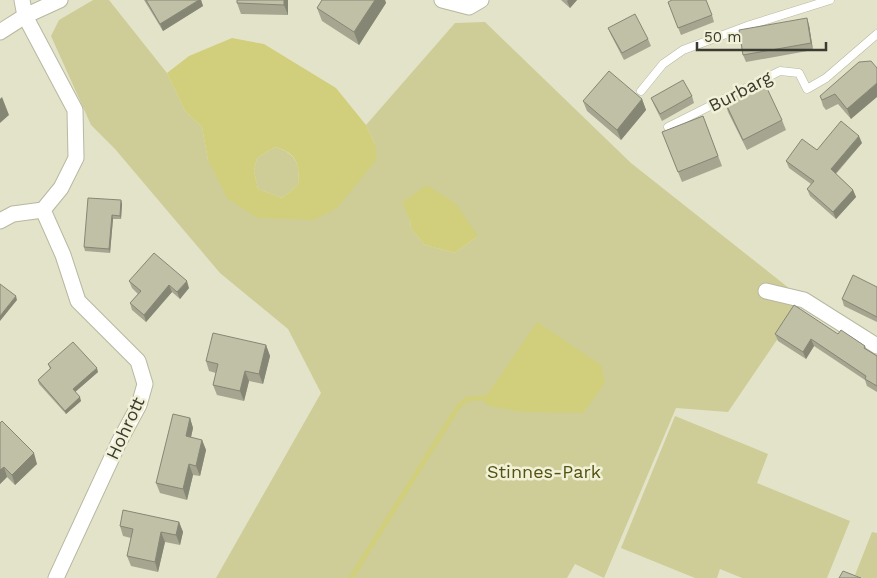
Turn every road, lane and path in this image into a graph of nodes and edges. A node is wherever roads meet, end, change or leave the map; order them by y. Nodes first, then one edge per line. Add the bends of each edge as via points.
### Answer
1 (22, 0) edge
2 (60, 0) edge
3 (442, 0) edge
4 (480, 0) edge
5 (830, 0) edge
6 (25, 16) junction
7 (0, 32) edge
8 (877, 34) edge
9 (641, 92) dead end
10 (668, 127) edge
11 (43, 210) junction
12 (0, 221) edge
13 (766, 291) dead end
14 (877, 346) edge
15 (56, 578) edge

1 - 6 street
2 - 6 street
3 - 4 street via 469,7
5 - 9 lane via 682,50 663,64
6 - 7 street
6 - 11 street via 75,110 76,158 61,188
8 - 10 lane, Burbarg via 826,78 807,89 798,73 780,71
11 - 12 street via 13,214
11 - 15 street, Hohrott via 78,301 138,361 145,384 139,405
13 - 14 street via 804,300

